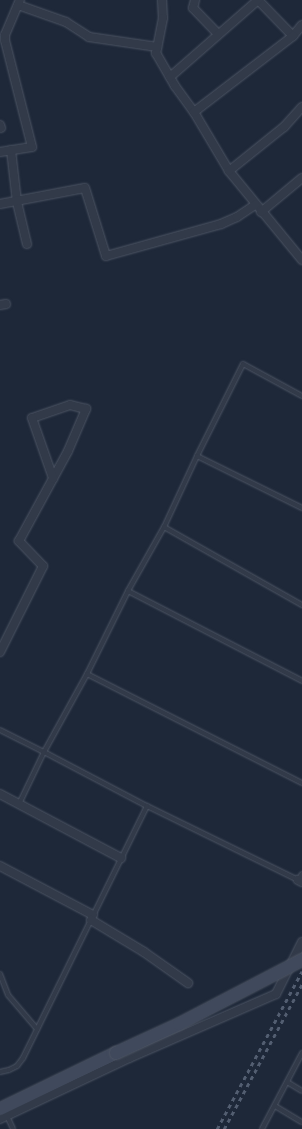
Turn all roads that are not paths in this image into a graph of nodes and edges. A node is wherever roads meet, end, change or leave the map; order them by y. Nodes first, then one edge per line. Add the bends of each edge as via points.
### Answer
1 (162, 0) edge
2 (195, 0) edge
3 (258, 0) edge
4 (19, 2) edge
5 (302, 25) edge
6 (218, 34) junction
7 (294, 36) junction
8 (158, 47) junction
9 (170, 77) junction
10 (302, 107) edge
11 (194, 112) junction
12 (11, 150) junction
13 (0, 152) edge
14 (229, 171) junction
15 (302, 178) edge
16 (17, 202) junction
17 (0, 204) edge
18 (255, 205) junction
19 (261, 212) junction
20 (27, 244) dead end
21 (302, 260) edge
22 (302, 396) edge
23 (197, 456) junction
24 (53, 478) junction
25 (302, 508) edge
26 (164, 527) junction
27 (128, 590) junction
28 (302, 604) edge
29 (0, 652) edge
30 (87, 674) junction
31 (302, 681) edge
32 (0, 730) edge
33 (44, 752) junction
34 (302, 783) edge
35 (0, 794) edge
36 (19, 804) junction
37 (147, 806) junction
38 (121, 858) junction
39 (0, 866) edge
40 (301, 879) edge
41 (92, 918) junction
42 (302, 942) edge
43 (302, 960) edge
44 (0, 974) edge
45 (188, 983) dead end
46 (37, 1029) junction
47 (302, 1053) edge
48 (0, 1072) edge
49 (287, 1082) junction
50 (302, 1091) edge
51 (274, 1106) junction
52 (2, 1114) edge
53 (302, 1122) edge
54 (13, 1129) edge
55 (262, 1129) edge

1 - 8 street via 163,18
2 - 6 street via 193,8
3 - 6 street
3 - 7 street
4 - 8 street via 66,22 88,37
4 - 12 street via 4,40 32,147
5 - 7 street
6 - 9 street
7 - 11 street
8 - 9 street via 156,53
9 - 11 street
10 - 14 street via 284,127
11 - 14 street
12 - 13 street
12 - 16 street
14 - 18 street
15 - 19 street
16 - 17 street
16 - 18 street via 85,188 106,256 221,224
16 - 20 street
18 - 19 street
19 - 21 street
22 - 23 lane via 243,364
23 - 25 lane
23 - 26 lane
24 - 24 street via 68,451 86,409 70,405 32,418
24 - 29 street via 19,541 43,566
26 - 27 lane
26 - 28 lane
27 - 30 lane
27 - 31 lane
30 - 33 lane
30 - 34 lane
32 - 33 lane
33 - 36 lane
33 - 37 lane
35 - 36 street
36 - 38 street
37 - 38 lane
37 - 40 lane
38 - 41 lane
39 - 41 street
41 - 45 street
41 - 46 lane
42 - 52 street via 276,994
43 - 52 street, bridge via 179,1024 116,1052
44 - 46 lane via 8,995
46 - 48 lane via 23,1058 16,1066
47 - 49 lane
49 - 50 lane
49 - 51 lane
51 - 53 lane
51 - 55 lane
52 - 54 lane

